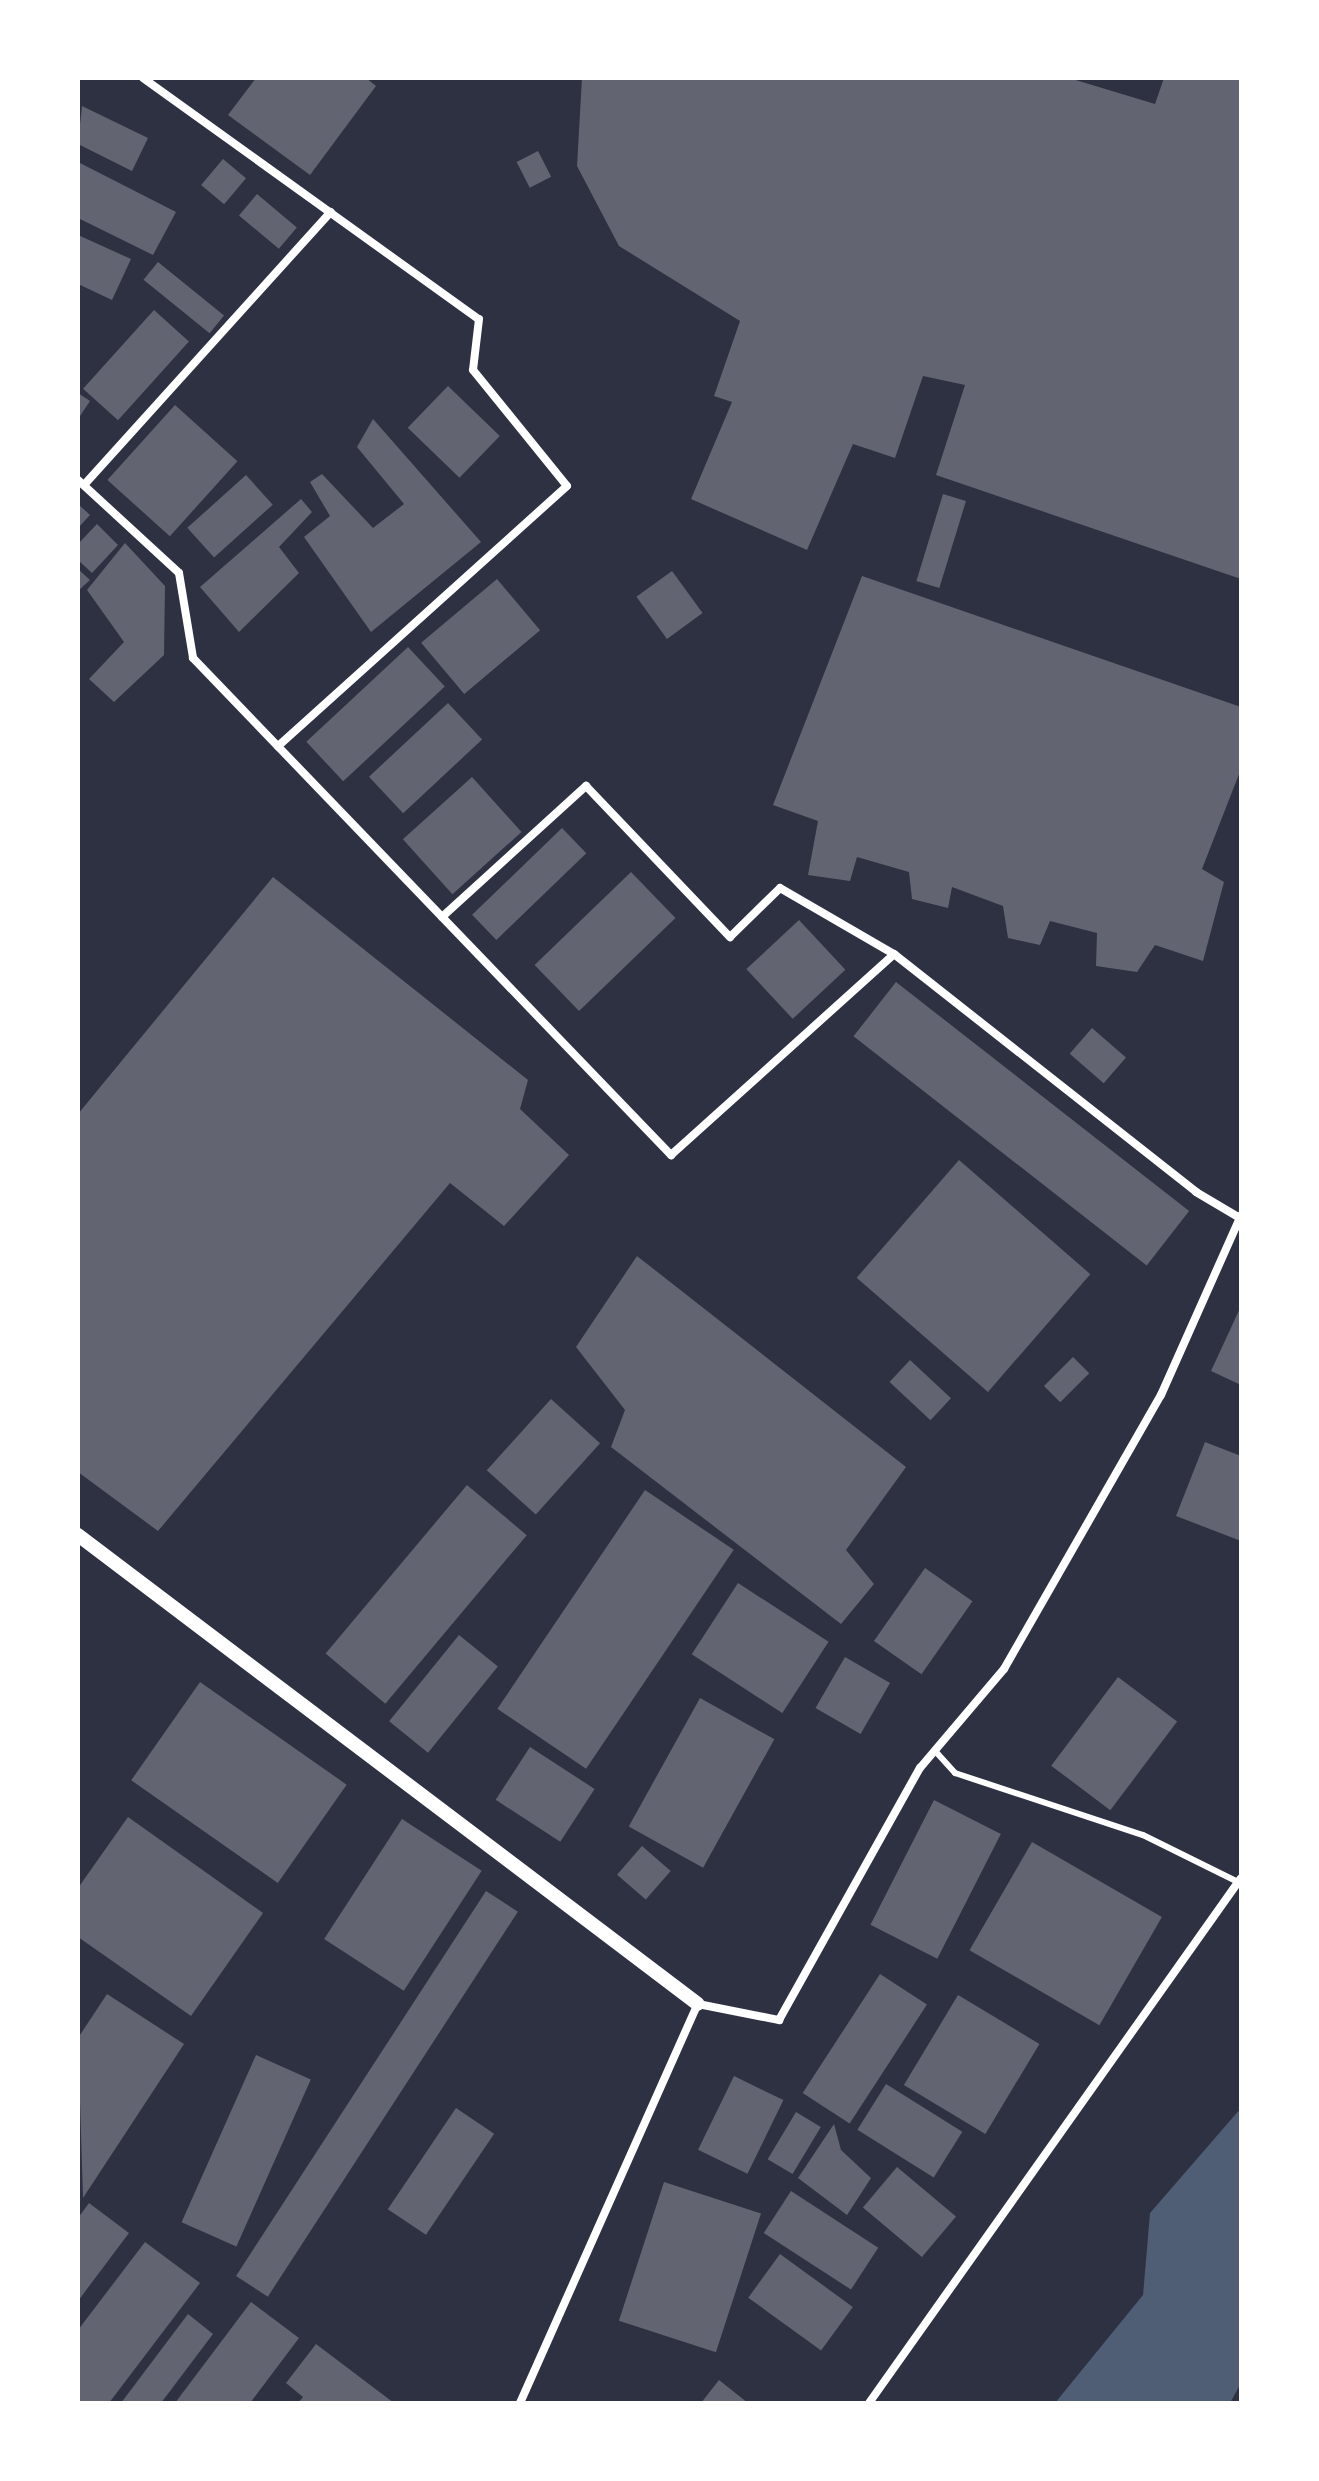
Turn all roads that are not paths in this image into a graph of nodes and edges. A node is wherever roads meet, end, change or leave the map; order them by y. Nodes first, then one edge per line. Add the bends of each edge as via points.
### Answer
1 (143, 78) edge
2 (331, 212) junction
3 (81, 482) edge
4 (278, 746) junction
5 (442, 917) junction
6 (894, 954) junction
7 (1240, 1216) edge
8 (78, 1535) edge
9 (937, 1753) junction
10 (1240, 1880) edge
11 (698, 2004) junction
12 (520, 2403) edge
13 (869, 2403) edge

1 - 2 street
2 - 3 street
2 - 4 street via 479,319 473,370 567,486
3 - 4 street via 179,573 193,658
4 - 5 street
5 - 6 street via 586,786 730,937 780,888
5 - 6 street via 671,1155
6 - 7 street via 1196,1192
7 - 9 street via 1161,1395 1004,1669
8 - 11 street
9 - 10 lane via 955,1773 1143,1835
9 - 11 street via 920,1768 779,2020
10 - 13 street
11 - 12 street

